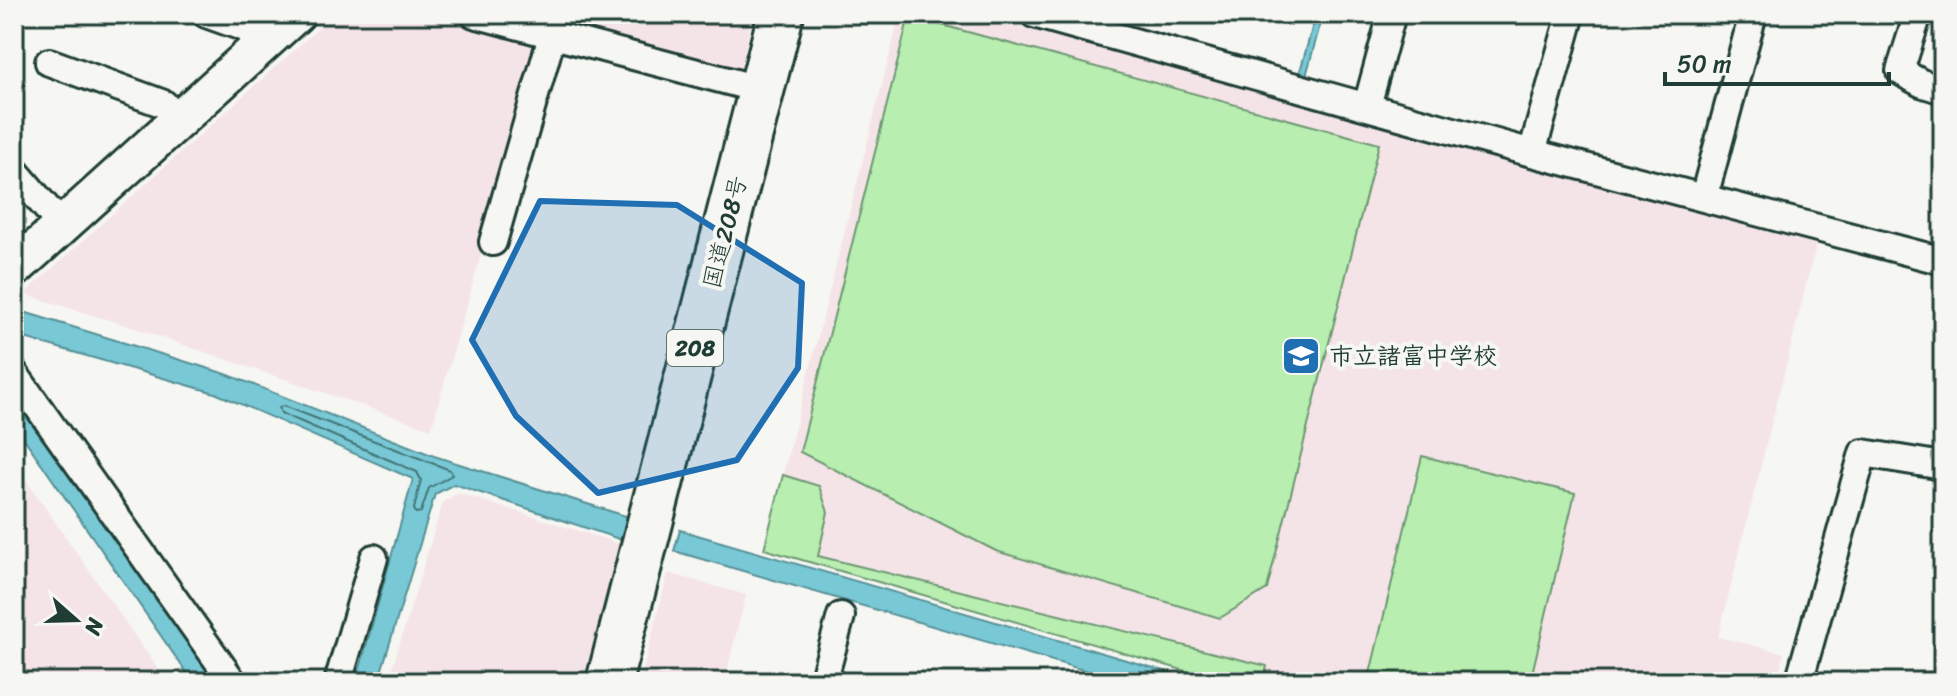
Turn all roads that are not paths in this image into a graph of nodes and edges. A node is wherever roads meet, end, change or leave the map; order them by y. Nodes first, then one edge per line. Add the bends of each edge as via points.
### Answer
1 (206, 14) edge
2 (296, 14) edge
3 (474, 14) edge
4 (781, 14) edge
5 (1034, 14) edge
6 (1392, 14) edge
7 (1571, 14) edge
8 (1753, 14) edge
9 (1918, 14) edge
10 (552, 36) junction
11 (260, 47) junction
12 (49, 62) dead end
13 (762, 90) junction
14 (1943, 90) edge
15 (1367, 106) junction
16 (178, 121) junction
17 (1532, 153) junction
18 (14, 170) edge
19 (1704, 197) junction
20 (62, 226) junction
21 (493, 242) dead end
22 (1943, 261) edge
23 (14, 269) edge
24 (14, 373) edge
25 (1943, 466) edge
26 (374, 558) dead end
27 (841, 616) dead end
28 (233, 682) edge
29 (338, 682) edge
30 (609, 682) edge
31 (823, 682) edge
32 (1799, 682) edge

1 - 11 street via 248,29
2 - 11 street
3 - 10 street
4 - 13 highway, 国道208号 / 208
5 - 15 street
6 - 15 street
7 - 17 street
8 - 19 street
9 - 14 street via 1900,71
10 - 13 street
10 - 21 street
11 - 16 street
12 - 16 street via 164,104
13 - 30 highway, 国道208号 / 208
15 - 17 street
16 - 20 street
17 - 19 street
18 - 20 street
19 - 22 street
20 - 23 street
24 - 28 street
25 - 32 street via 1863,453
26 - 29 street
27 - 31 street

